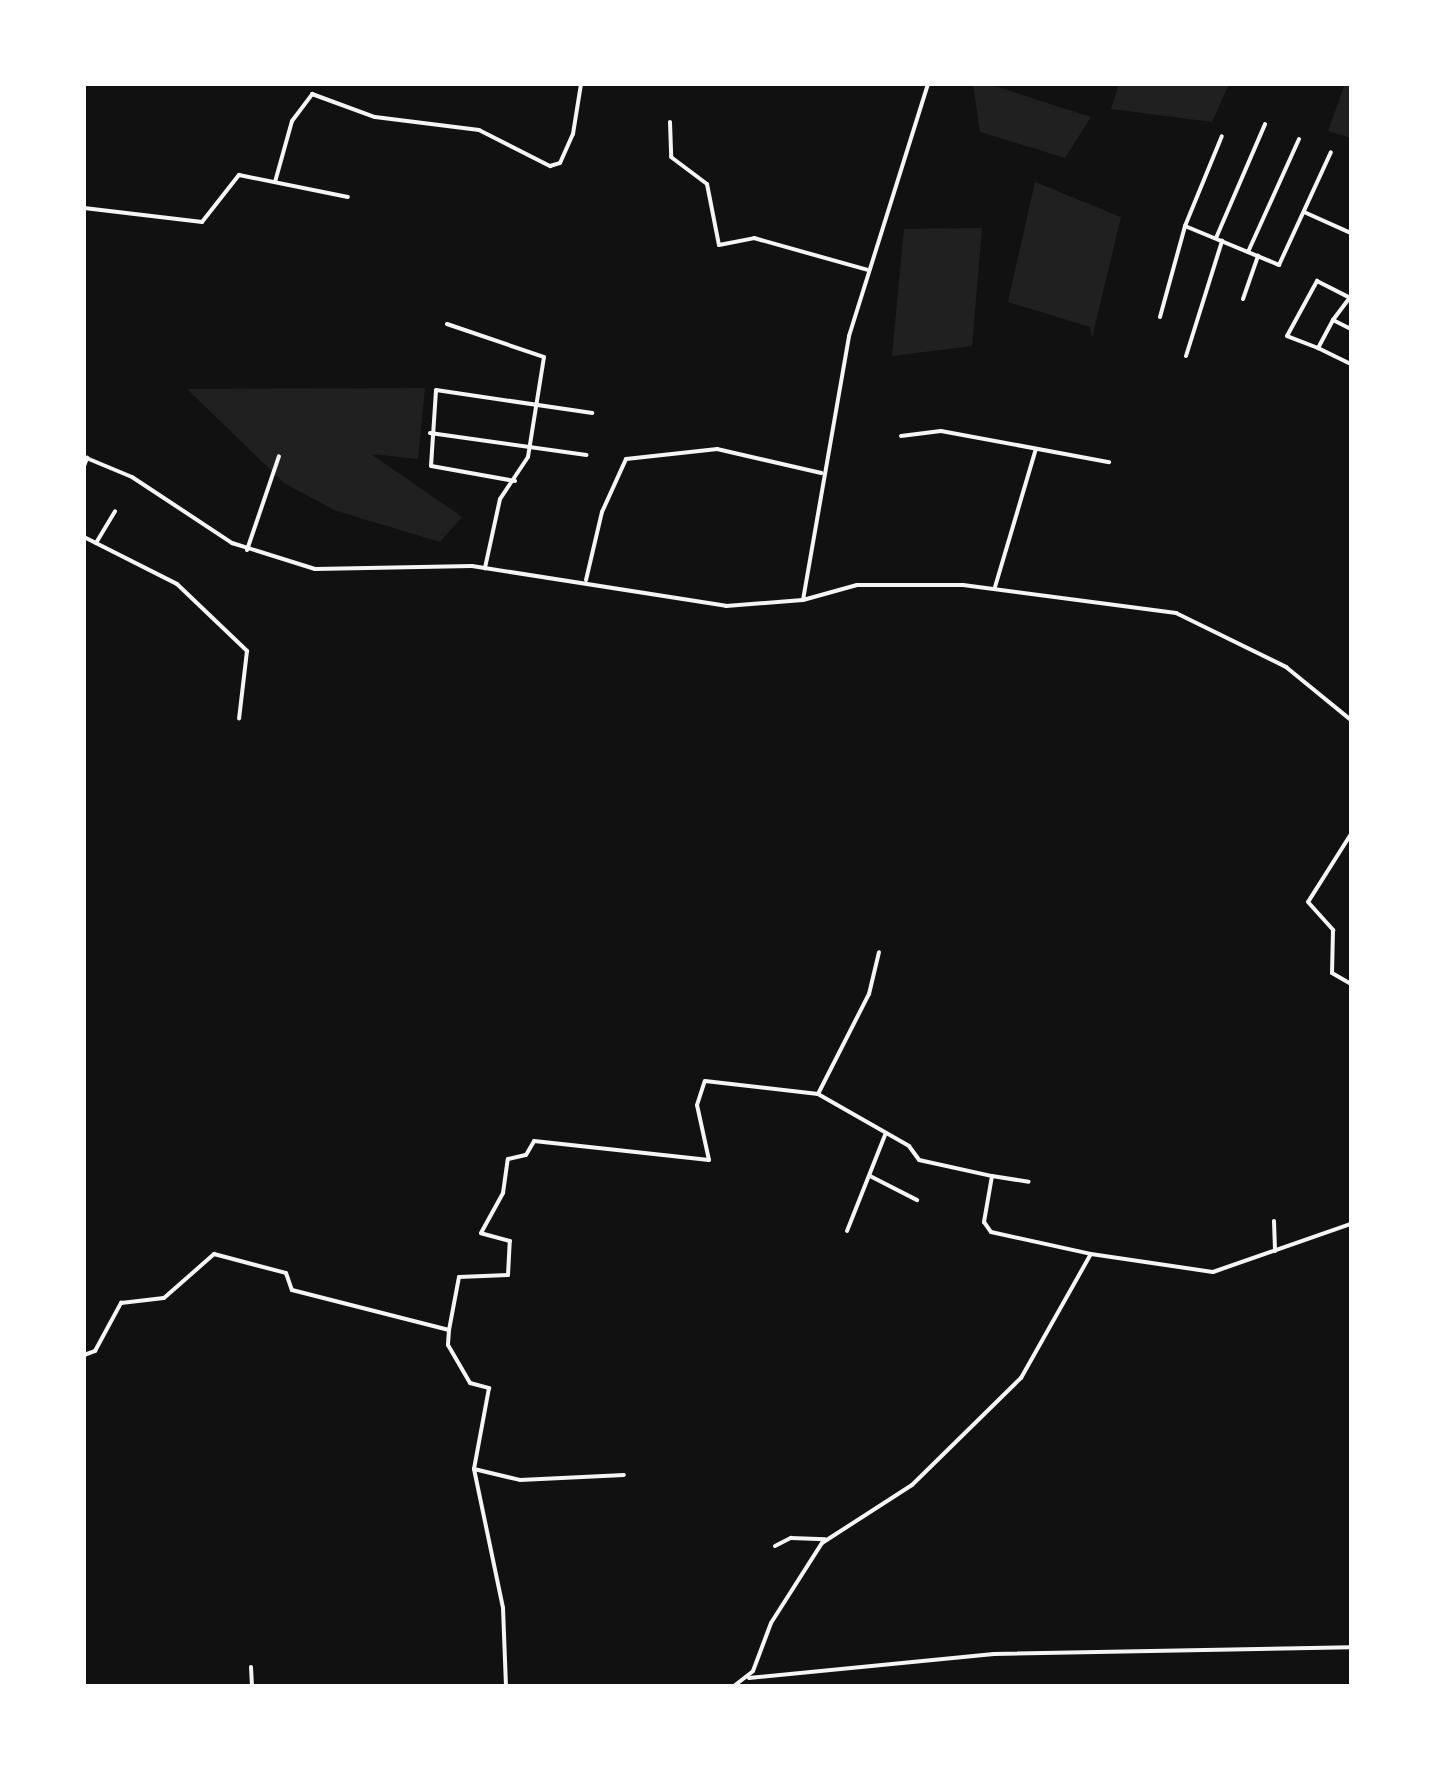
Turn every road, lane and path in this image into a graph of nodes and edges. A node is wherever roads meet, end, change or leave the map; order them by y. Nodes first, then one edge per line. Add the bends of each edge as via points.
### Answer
1 (581, 84) edge
2 (928, 84) edge
3 (670, 122) dead end
4 (1265, 124) dead end
5 (1222, 136) dead end
6 (1299, 139) dead end
7 (1331, 152) dead end
8 (275, 182) junction
9 (348, 197) dead end
10 (84, 208) edge
11 (1304, 212) junction
12 (1185, 226) junction
13 (1351, 233) edge
14 (1216, 238) junction
15 (1222, 241) junction
16 (1248, 252) junction
17 (1258, 256) junction
18 (868, 270) junction
19 (1350, 296) edge
20 (1243, 299) dead end
21 (1160, 317) dead end
22 (1333, 320) junction
23 (447, 324) dead end
24 (1351, 329) edge
25 (1318, 348) junction
26 (1186, 356) dead end
27 (1351, 364) edge
28 (536, 406) junction
29 (592, 413) dead end
30 (430, 433) junction
31 (901, 436) dead end
32 (529, 448) junction
33 (1036, 449) junction
34 (586, 455) dead end
35 (279, 456) dead end
36 (85, 458) edge
37 (1109, 462) dead end
38 (84, 466) edge
39 (821, 473) junction
40 (515, 481) junction
41 (115, 511) dead end
42 (84, 537) edge
43 (96, 543) junction
44 (247, 550) junction
45 (485, 568) junction
46 (586, 580) junction
47 (995, 587) junction
48 (803, 600) junction
49 (239, 719) dead end
50 (1351, 720) edge
51 (1351, 834) edge
52 (879, 952) dead end
53 (1351, 984) edge
54 (818, 1094) junction
55 (885, 1135) junction
56 (870, 1176) junction
57 (992, 1176) junction
58 (1029, 1182) dead end
59 (917, 1200) dead end
60 (1274, 1221) dead end
61 (1351, 1224) edge
62 (847, 1231) dead end
63 (1275, 1251) junction
64 (1091, 1254) junction
65 (449, 1330) junction
66 (84, 1355) edge
67 (474, 1469) junction
68 (624, 1475) dead end
69 (828, 1539) junction
70 (775, 1546) dead end
71 (1351, 1647) edge
72 (251, 1667) dead end
73 (749, 1678) junction
74 (252, 1686) edge
75 (506, 1686) edge
76 (734, 1686) edge

1 - 8 street via 573,134 560,163 550,166 479,130 375,117 305,96
2 - 18 street
3 - 18 street via 671,157 708,187 719,245 754,238
4 - 14 street
5 - 12 street
6 - 16 street
7 - 11 street
8 - 9 street
8 - 10 street via 235,176 202,222
11 - 13 street
11 - 17 street via 1279,265
12 - 14 street
12 - 21 street
14 - 15 street
15 - 16 street
15 - 26 street
16 - 17 street
17 - 20 street
18 - 39 street
19 - 22 street
19 - 25 street via 1317,281 1287,336
22 - 24 street
22 - 25 street
23 - 28 street via 539,350 544,366
25 - 27 street
28 - 29 street
28 - 30 street via 436,390
28 - 32 street
30 - 32 street
30 - 40 street via 434,469
31 - 33 street via 941,431
32 - 34 street
32 - 40 street
33 - 37 street
33 - 47 street
35 - 44 street
36 - 38 street
36 - 44 street via 132,477
39 - 46 street via 717,449 626,459 602,512
39 - 48 street
40 - 45 street via 500,499
41 - 43 street
42 - 43 street
43 - 49 street via 177,584 247,651
44 - 45 street via 315,569
45 - 46 street
46 - 48 street via 714,605
47 - 48 street via 857,585
47 - 50 street via 1199,620 1286,667
51 - 53 street via 1308,902 1333,930 1332,973
52 - 54 street via 869,994
54 - 55 street
54 - 65 street via 701,1084 697,1105 709,1160 530,1143 526,1155 508,1159 503,1193 481,1233 510,1241 507,1277 459,1277
55 - 56 street
55 - 57 street via 919,1160
56 - 59 street
56 - 62 street via 861,1184
57 - 58 street
57 - 64 street via 984,1222 991,1232
60 - 63 street
61 - 63 street
63 - 64 street via 1213,1272
64 - 69 street via 1021,1378 912,1485
65 - 66 street via 292,1290 286,1273 214,1254 164,1298 121,1303 95,1351
65 - 67 street via 448,1345 470,1383 489,1388
67 - 68 street via 520,1480
67 - 75 street via 503,1608
69 - 70 street via 788,1538
69 - 73 street via 771,1623
71 - 73 street via 994,1654
72 - 74 street
73 - 76 street

